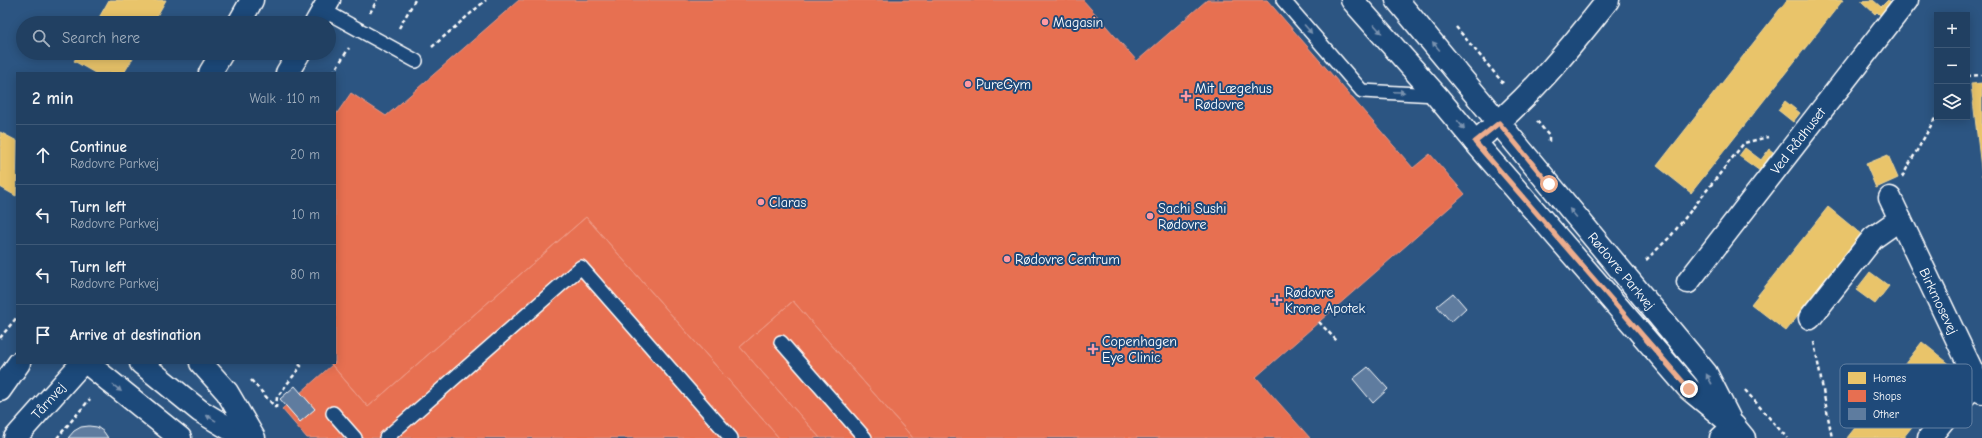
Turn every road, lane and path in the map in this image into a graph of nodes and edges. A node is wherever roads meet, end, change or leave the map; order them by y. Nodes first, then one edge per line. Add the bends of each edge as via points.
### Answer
1 (252, 0) edge
2 (415, 0) edge
3 (486, 0) edge
4 (1283, 0) edge
5 (1352, 0) edge
6 (1397, 0) edge
7 (1608, 0) edge
8 (1907, 0) edge
9 (323, 11) edge
10 (243, 16) edge
11 (332, 16) edge
12 (336, 18) edge
13 (389, 46) junction
14 (218, 60) edge
15 (295, 60) edge
16 (416, 61) joint
17 (211, 72) edge
18 (288, 72) edge
19 (1982, 75) edge
20 (1462, 76) junction
21 (1970, 76) edge
22 (1436, 95) junction
23 (1934, 120) edge
24 (1499, 123) junction
25 (1475, 142) junction
26 (1794, 146) junction
27 (1890, 198) joint
28 (1900, 219) junction
29 (1627, 278) junction
30 (1688, 282) dead end
31 (16, 318) edge
32 (1810, 318) joint
33 (1319, 322) dead end
34 (0, 338) edge
35 (1337, 341) dead end
36 (782, 342) dead end
37 (18, 364) edge
38 (81, 364) edge
39 (88, 364) edge
40 (142, 364) edge
41 (202, 364) edge
42 (298, 364) edge
43 (1969, 364) edge
44 (1972, 371) edge
45 (246, 374) dead end
46 (107, 379) junction
47 (1980, 388) edge
48 (0, 390) edge
49 (333, 413) dead end
50 (1937, 428) edge
51 (1733, 434) edge
52 (14, 438) edge
53 (57, 438) edge
54 (180, 438) edge
55 (245, 438) edge
56 (254, 438) edge
57 (355, 438) edge
58 (386, 438) edge
59 (731, 438) edge
60 (865, 438) edge
61 (1832, 438) edge
62 (1929, 438) edge

1 - 10 street
2 - 13 path
3 - 16 path
4 -> 22 lane via 1362,91
5 -> 22 street, Rødovre Parkvej
20 -> 6 street, Rødovre Parkvej
7 - 24 street via 1572,46
8 - 26 street, Ved Rådhuset
9 - 11 lane
12 - 13 lane
13 - 16 lane
14 - 17 street
15 - 18 street
19 - 21 path
20 - 22 street
20 - 24 street, Rødovre Parkvej
22 -> 25 street, Rødovre Parkvej
23 - 27 path
24 - 25 street
29 -> 24 street, Rødovre Parkvej
25 - 51 street, Rødovre Parkvej via 1689,389
26 - 29 path via 1777,135 1744,143 1670,237
26 - 30 street, Ved Rådhuset
27 - 28 street, Birkmosevej
28 - 32 street via 1873,238
28 - 43 street, Birkmosevej
51 -> 29 street, Rødovre Parkvej via 1706,373
31 - 34 path
32 - 61 path
33 - 35 path
36 - 60 lane
37 - 48 street
38 - 52 street, Tårnvej
39 - 46 street
55 -> 40 street via 200,411
41 - 56 street via 227,392
42 - 45 path via 301,366 277,397 276,408
44 - 47 street, Birkmosevej
46 - 53 path
46 -> 54 street
49 - 57 lane
50 - 62 street, Birkmosevej
58 - 59 lane via 581,267

